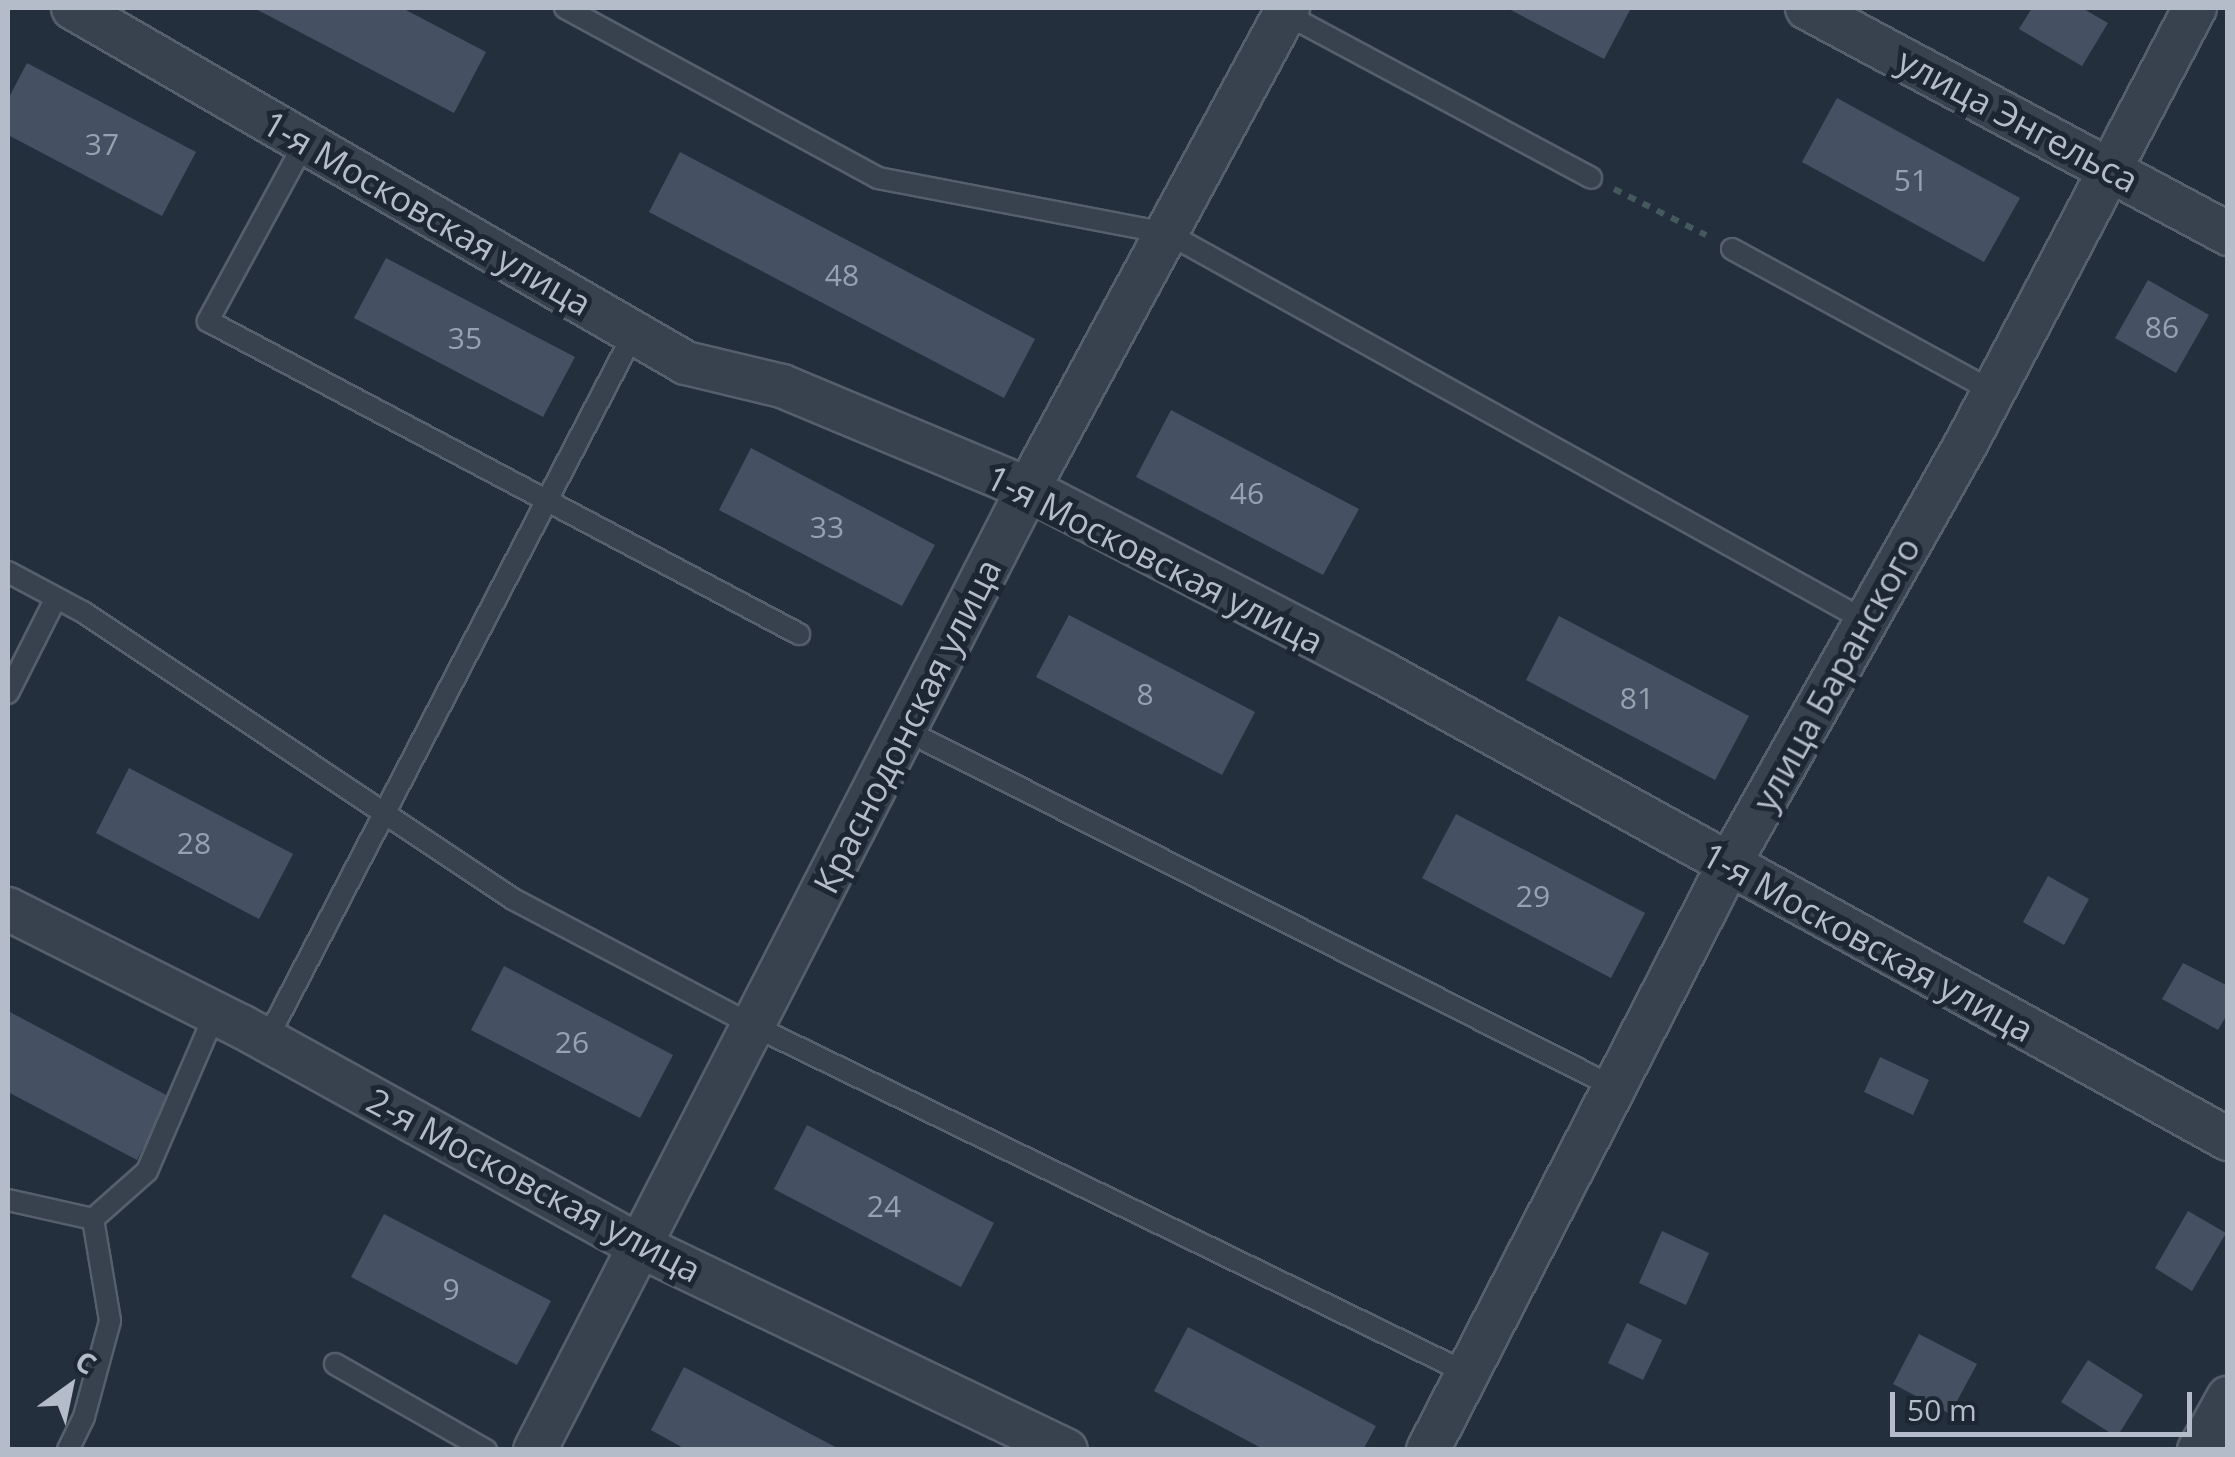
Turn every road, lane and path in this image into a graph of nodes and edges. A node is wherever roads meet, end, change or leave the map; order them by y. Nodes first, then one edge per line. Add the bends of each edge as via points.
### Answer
1 (72, 8) edge
2 (565, 8) edge
3 (1808, 8) edge
4 (2195, 8) edge
5 (1282, 10) edge
6 (305, 142) junction
7 (2108, 167) junction
8 (1591, 178) joint
9 (1166, 232) junction
10 (2228, 234) edge
11 (1732, 248) joint
12 (634, 333) junction
13 (1992, 391) junction
14 (1028, 489) junction
15 (546, 502) junction
16 (8, 572) edge
17 (56, 598) junction
18 (1866, 621) junction
19 (799, 634) dead end
20 (8, 693) edge
21 (905, 730) junction
22 (384, 815) junction
23 (1728, 866) junction
24 (8, 908) edge
25 (215, 1014) junction
26 (754, 1026) junction
27 (266, 1041) junction
28 (1614, 1087) junction
29 (2228, 1139) edge
30 (8, 1200) edge
31 (93, 1219) junction
32 (642, 1247) junction
33 (336, 1364) dead end
34 (1468, 1374) junction
35 (2228, 1398) edge
36 (68, 1450) edge
37 (486, 1450) edge
38 (536, 1450) edge
39 (1066, 1450) edge
40 (1428, 1450) edge
41 (2199, 1450) edge

1 - 6 street, 1-я Московская улица
2 - 9 lane via 878,178
3 - 7 street, улица Энгельса
4 - 7 street, улица Баранского
5 - 8 lane
5 - 9 street, Краснодонская улица
6 - 12 street, 1-я Московская улица
6 - 15 lane via 208,321
7 - 10 street, улица Энгельса
7 - 13 street, улица Баранского
8 - 11 path
9 - 14 street, Краснодонская улица
9 - 18 lane
11 - 13 lane
12 - 14 street, 1-я Московская улица via 686,363 782,386
12 - 15 lane
13 - 18 street, улица Баранского
14 - 21 street, Краснодонская улица
14 - 23 street, 1-я Московская улица via 1383,672
15 - 19 lane
15 - 22 lane
16 - 17 lane
17 - 20 lane
17 - 22 lane
18 - 23 street, улица Баранского
21 - 26 street, Краснодонская улица
21 - 28 lane
22 - 26 lane via 513,899
22 - 27 lane
23 - 28 street, улица Баранского
23 - 29 street, 1-я Московская улица
24 - 25 street, 2-я Московская улица
25 - 27 street, 2-я Московская улица
25 - 31 lane via 146,1170
26 - 32 street, Краснодонская улица
26 - 34 lane
27 - 32 street, 2-я Московская улица
28 - 34 street, улица Баранского
30 - 31 lane
31 - 36 lane via 110,1321
32 - 38 street, Краснодонская улица
32 - 39 street, 2-я Московская улица
33 - 37 lane
34 - 40 street, улица Баранского
35 - 41 street

